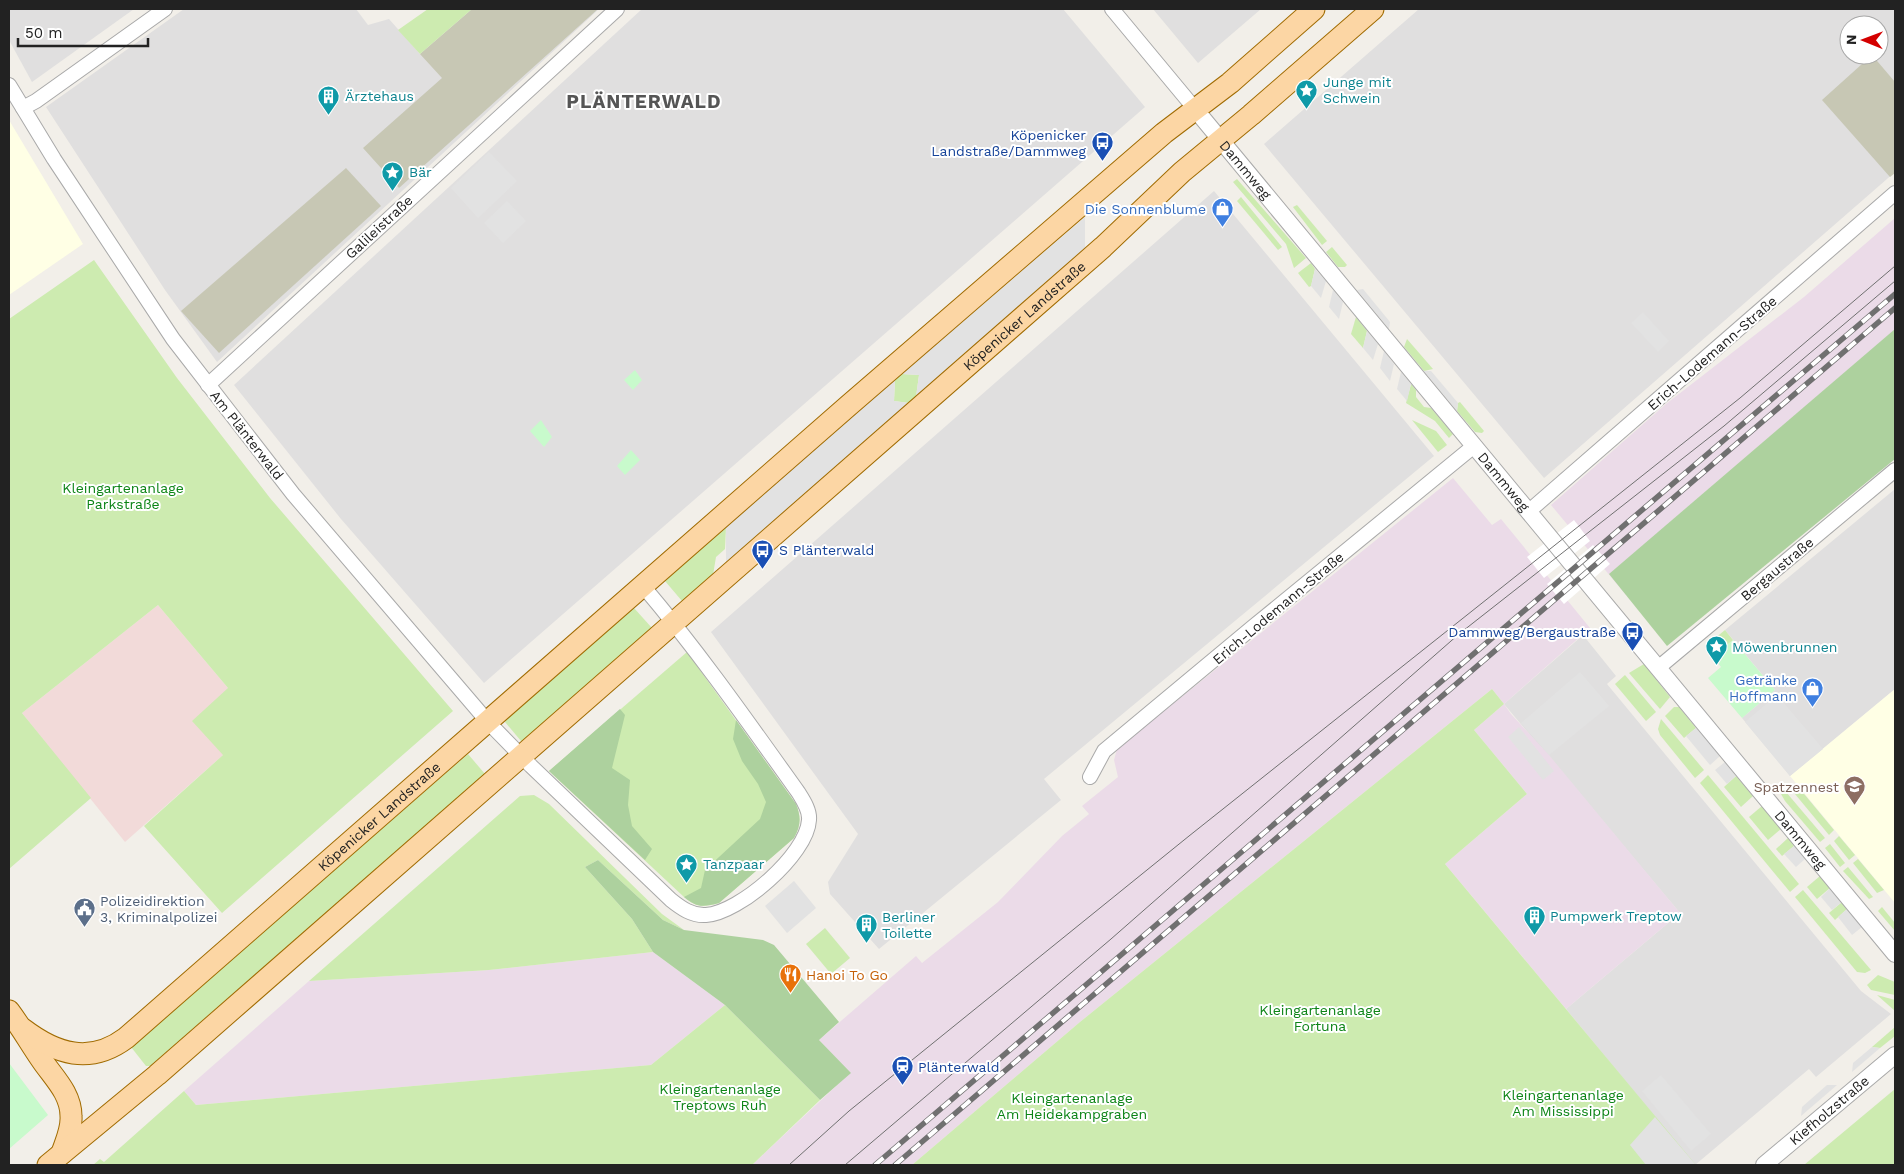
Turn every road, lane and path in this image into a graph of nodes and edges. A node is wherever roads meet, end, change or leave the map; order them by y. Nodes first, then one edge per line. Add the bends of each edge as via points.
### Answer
1 (165, 9) edge
2 (617, 9) edge
3 (1112, 9) edge
4 (1314, 9) edge
5 (1373, 9) edge
6 (9, 85) edge
7 (23, 108) junction
8 (1195, 110) junction
9 (1220, 140) junction
10 (1895, 193) edge
11 (208, 385) junction
12 (1474, 446) junction
13 (1895, 470) edge
14 (1528, 512) junction
15 (643, 586) junction
16 (674, 622) junction
17 (1658, 668) junction
18 (488, 722) junction
19 (522, 756) junction
20 (1090, 777) dead end
21 (1895, 954) edge
22 (9, 1012) edge
23 (23, 1029) junction
24 (1895, 1055) edge
25 (55, 1159) edge
26 (1764, 1165) edge

1 - 7 street
2 - 11 street, Galileistraße
3 - 8 street, Dammweg
4 - 8 main road, Köpenicker Landstraße
5 - 9 main road, Köpenicker Landstraße
6 - 7 street, Am Plänterwald
7 - 11 street, Am Plänterwald via 102,234
8 - 9 street, Dammweg
8 - 15 main road, Köpenicker Landstraße via 1164,132
9 - 12 street, Dammweg
9 - 16 main road, Köpenicker Landstraße via 1103,247
10 - 14 street, Erich-Lodemann-Straße
11 - 18 street, Am Plänterwald via 299,501
12 - 14 street, Dammweg
12 - 20 street, Erich-Lodemann-Straße via 1104,752
13 - 17 street, Bergaustraße
14 - 17 street, Dammweg
15 - 16 street
15 - 18 main road, Köpenicker Landstraße
16 - 19 main road, Köpenicker Landstraße
16 - 19 street via 806,805 809,820 804,838 793,855 771,877 747,898 720,912 705,916 684,910
17 - 21 street, Dammweg
18 - 19 street, Am Plänterwald
18 - 23 main road, Köpenicker Landstraße via 115,1047 87,1054 66,1052 47,1045
19 - 25 main road, Köpenicker Landstraße
22 - 23 main road
23 - 25 main road via 68,1101 71,1127
24 - 26 street, Kiefholzstraße

